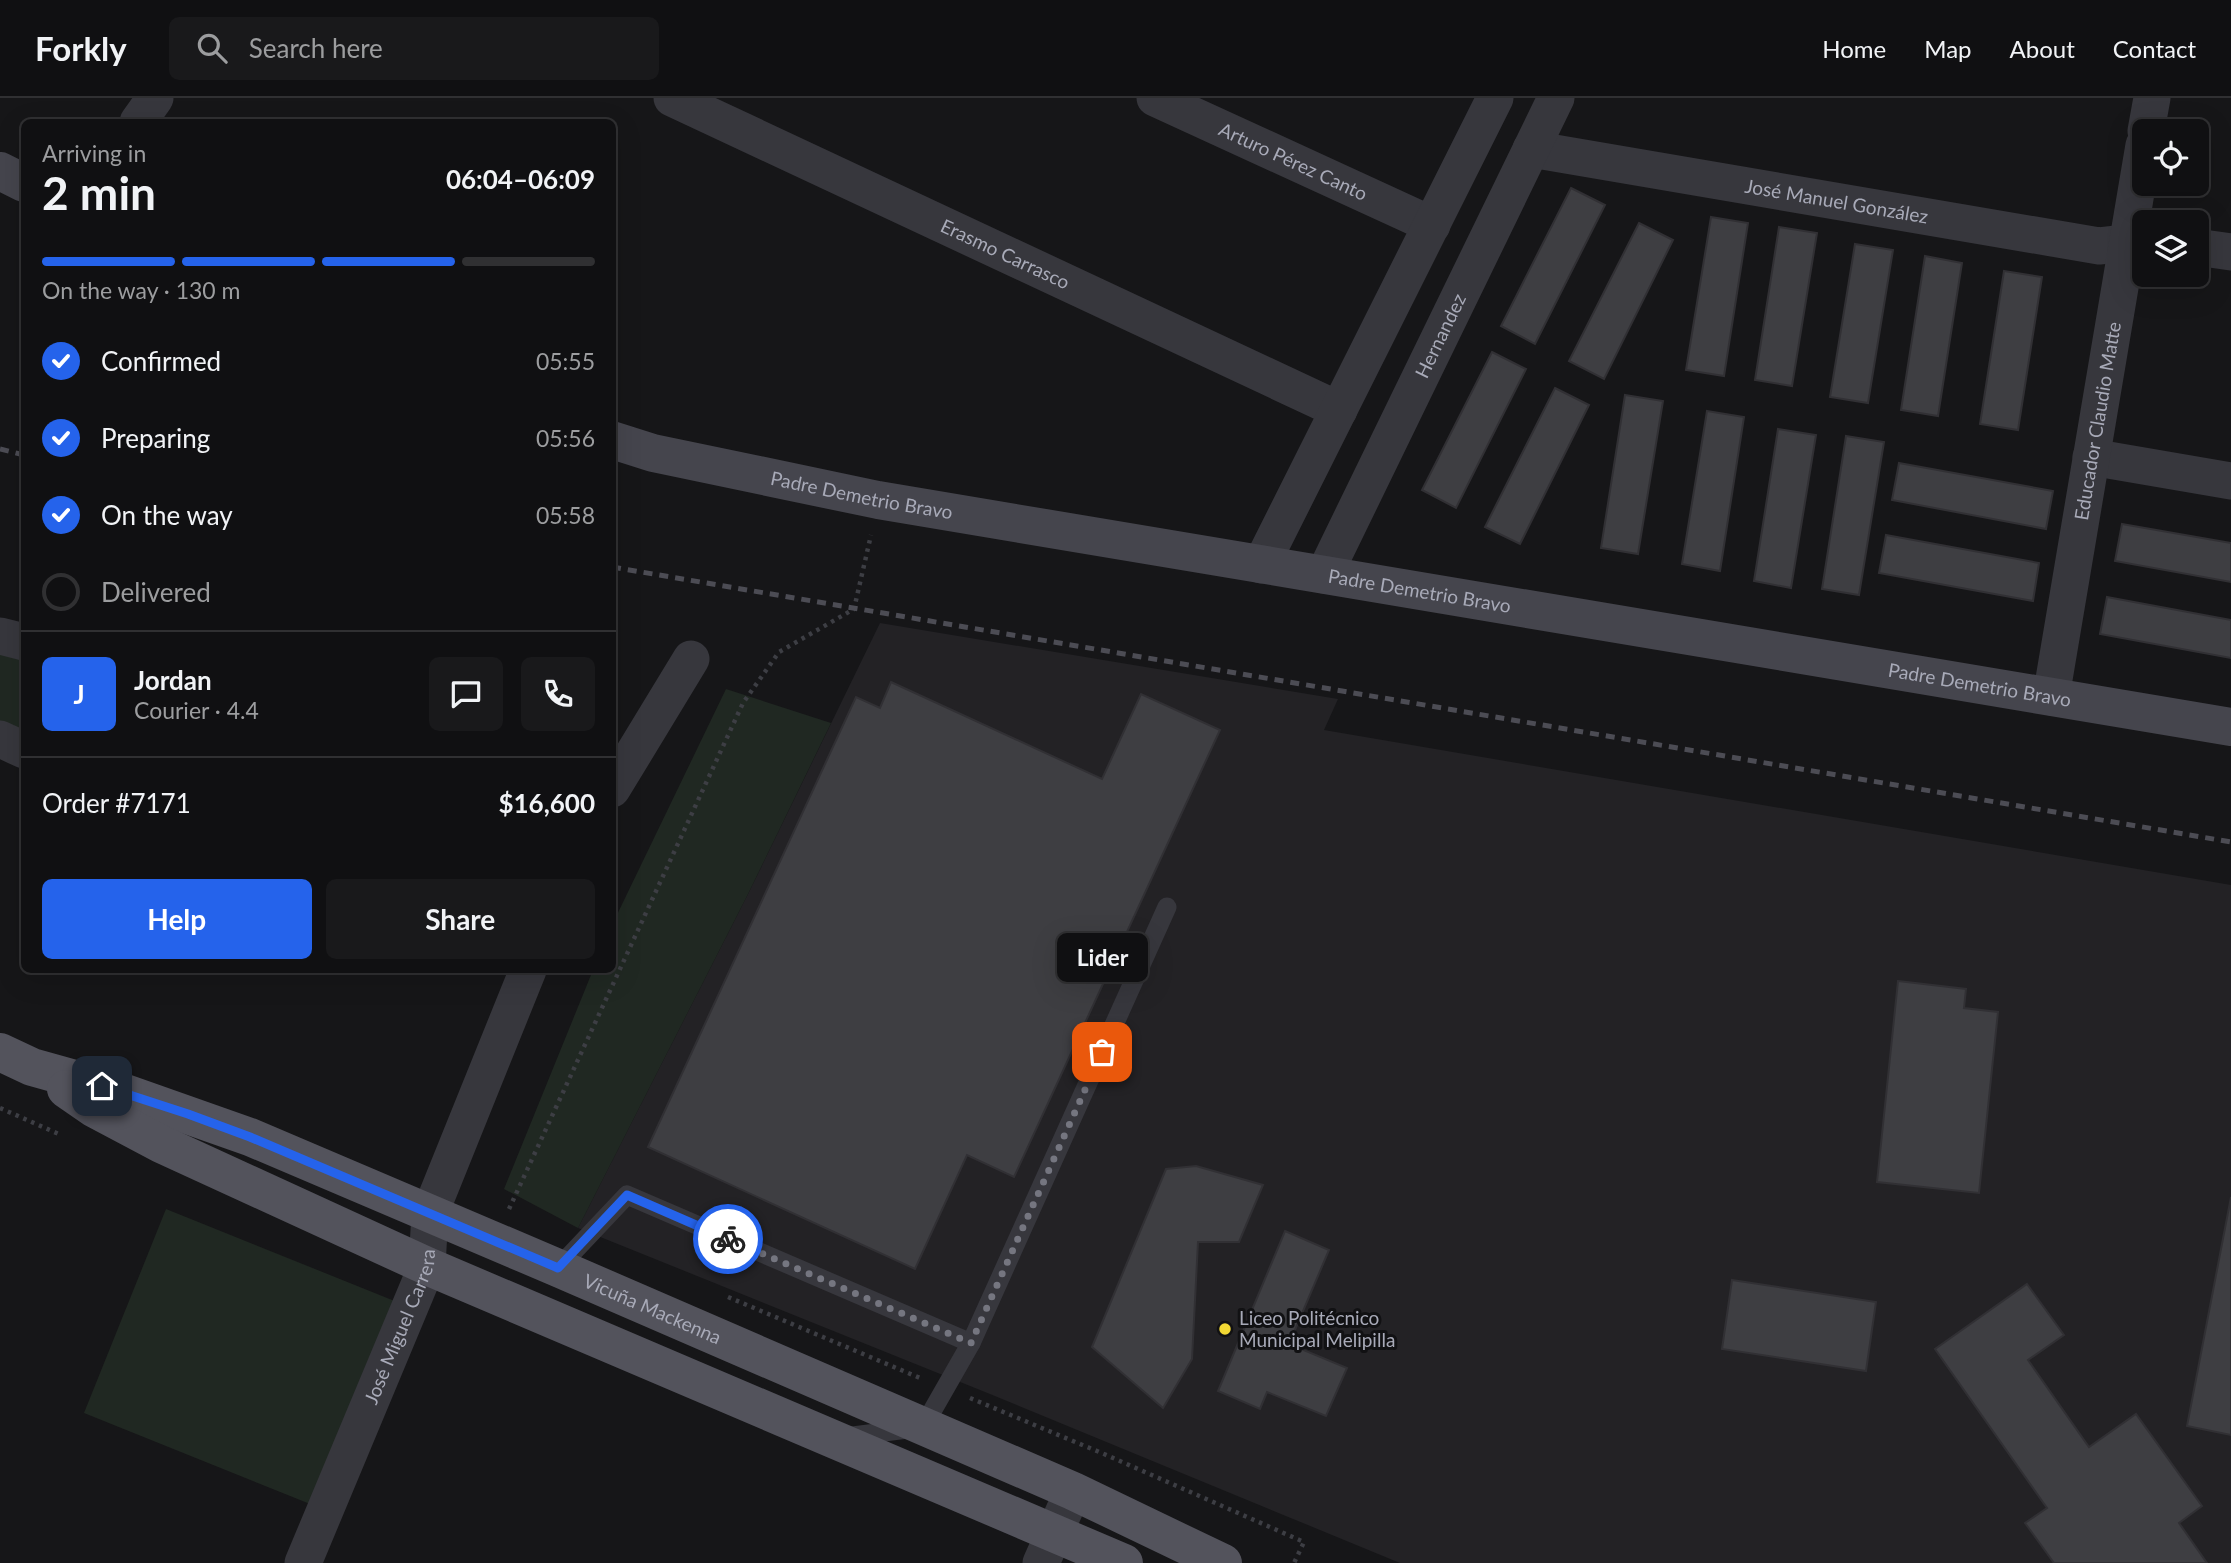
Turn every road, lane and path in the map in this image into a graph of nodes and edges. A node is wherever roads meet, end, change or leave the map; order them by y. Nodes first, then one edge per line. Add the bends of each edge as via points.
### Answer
1 (155, 98) edge
2 (672, 98) edge
3 (1155, 98) edge
4 (1495, 98) edge
5 (1556, 98) edge
6 (2152, 98) edge
7 (140, 119) edge
8 (2148, 119) edge
9 (1531, 149) junction
10 (0, 171) edge
11 (21, 182) edge
12 (1432, 225) junction
13 (2132, 242) edge
14 (2209, 249) edge
15 (2231, 252) edge
16 (2132, 261) edge
17 (1339, 410) junction
18 (616, 441) edge
19 (2091, 457) junction
20 (2231, 481) edge
21 (878, 500) junction
22 (1261, 565) junction
23 (1324, 575) junction
24 (0, 636) edge
25 (21, 641) edge
26 (691, 659) dead end
27 (2051, 697) junction
28 (2231, 727) edge
29 (0, 739) edge
30 (21, 749) edge
31 (622, 756) edge
32 (616, 776) edge
33 (1167, 907) dead end
34 (519, 973) edge
35 (16, 1059) edge
36 (430, 1213) junction
37 (494, 1241) junction
38 (427, 1266) junction
39 (558, 1268) junction
40 (971, 1343) junction
41 (923, 1427) junction
42 (831, 1439) junction
43 (1073, 1491) junction
44 (1047, 1548) edge
45 (303, 1563) edge
46 (1124, 1563) edge
47 (1223, 1563) edge

1 - 7 street
2 - 17 street, Erasmo Carrasco
3 - 12 street, Arturo Pérez Canto
4 - 12 street
5 - 9 street, Hernandez
6 - 8 street
9 - 13 street, José Manuel González via 2099,246
9 - 23 street, Hernandez
10 - 11 street
12 - 17 street
14 - 15 street
16 - 19 street, Educador Claudio Matte
17 - 22 street
18 - 21 street, Padre Demetrio Bravo
19 - 20 street
19 - 27 street, Educador Claudio Matte
21 - 22 street, Padre Demetrio Bravo
21 - 37 path via 854,609 779,652 743,703
22 - 23 street, Padre Demetrio Bravo
23 - 27 street, Padre Demetrio Bravo
24 - 25 street
26 - 31 street
27 - 28 street, Padre Demetrio Bravo
29 - 30 street
31 - 32 street
33 - 40 lane
34 - 36 street, José Miguel Carrera
35 - 36 main road, Vicuña Mackenna via 250,1137
35 - 38 main road, Vicuña Mackenna via 161,1144
36 - 37 main road, Vicuña Mackenna
36 - 38 street, José Miguel Carrera
37 - 39 main road, Vicuña Mackenna
38 - 42 main road, Vicuña Mackenna
38 - 45 street, José Miguel Carrera
39 - 40 lane via 627,1195
39 - 41 main road, Vicuña Mackenna
40 - 41 lane
41 - 42 lane
41 - 43 main road, Vicuña Mackenna
42 - 44 main road, Vicuña Mackenna
43 - 44 street
43 - 47 main road, Vicuña Mackenna
44 - 46 main road, Vicuña Mackenna

